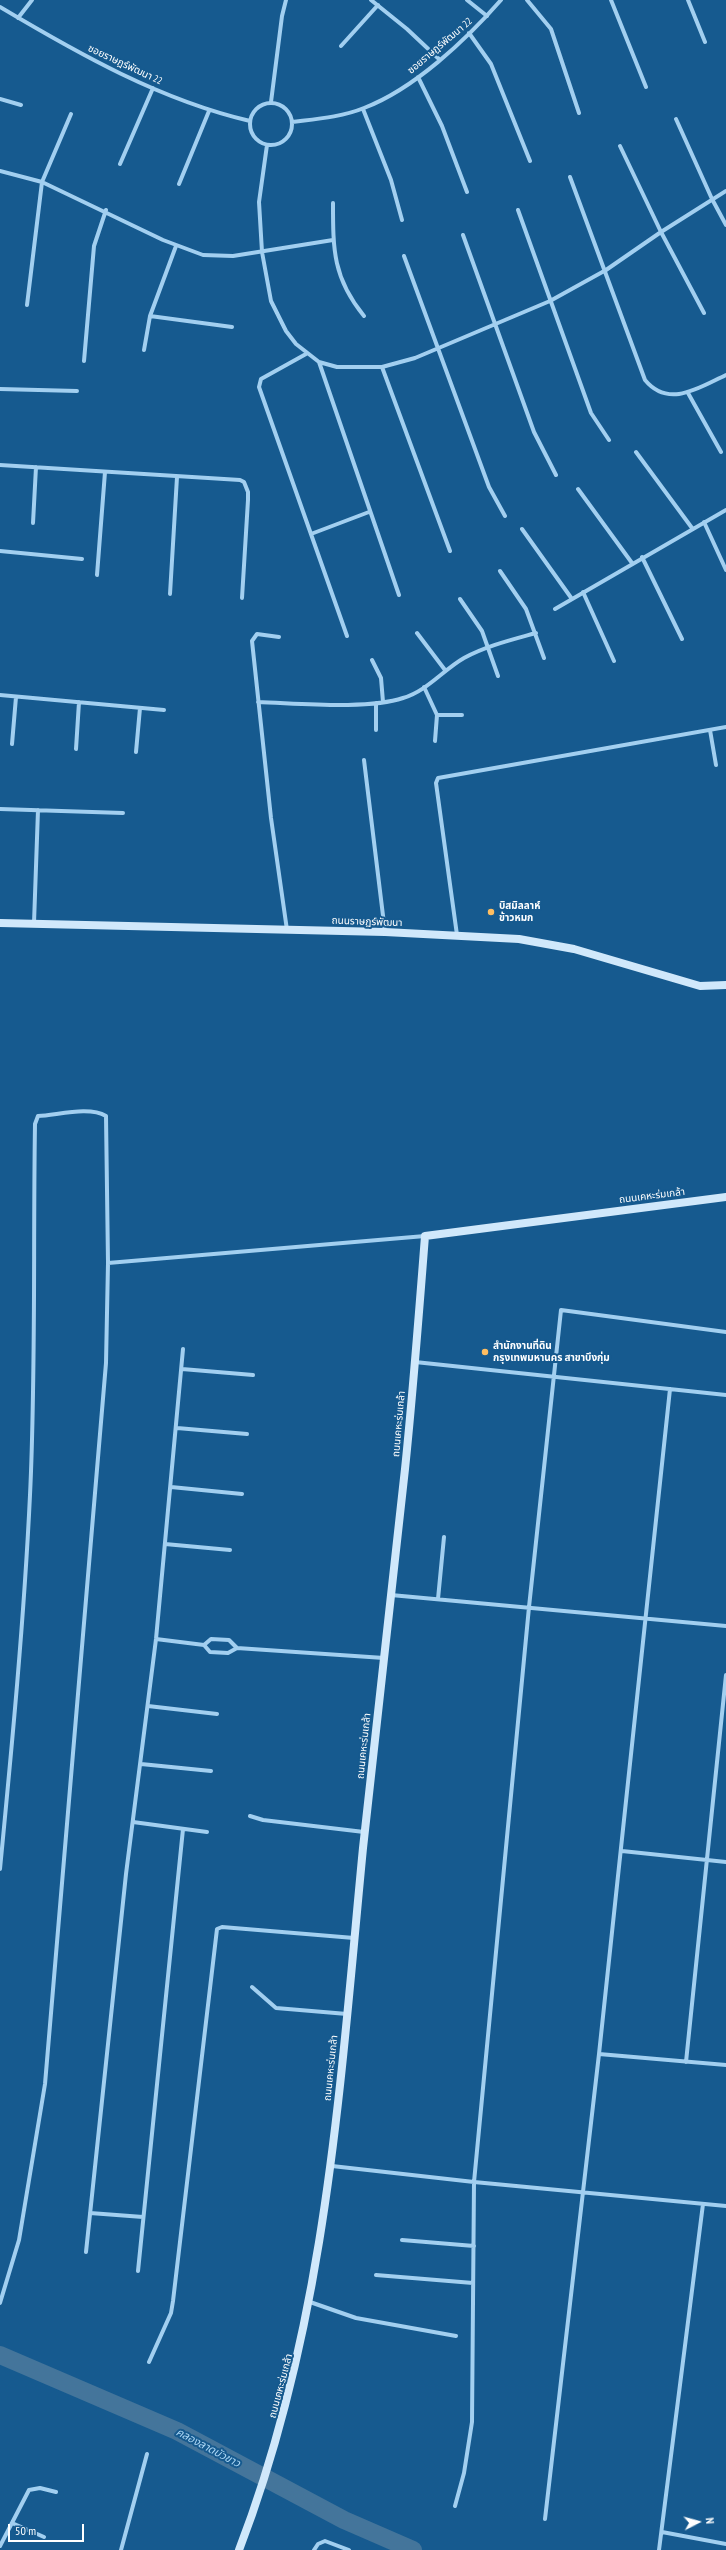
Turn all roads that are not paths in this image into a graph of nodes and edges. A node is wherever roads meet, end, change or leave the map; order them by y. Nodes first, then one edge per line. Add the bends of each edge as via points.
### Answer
1 (32, 0) edge
2 (286, 0) edge
3 (371, 0) edge
4 (467, 0) edge
5 (502, 0) edge
6 (527, 0) edge
7 (611, 0) edge
8 (688, 0) edge
9 (378, 5) junction
10 (0, 7) edge
11 (487, 16) junction
12 (18, 18) junction
13 (469, 33) junction
14 (705, 42) dead end
15 (341, 46) dead end
16 (440, 60) junction
17 (418, 77) junction
18 (646, 87) dead end
19 (153, 88) junction
20 (0, 99) edge
21 (271, 102) junction
22 (21, 105) dead end
23 (363, 109) junction
24 (209, 111) junction
25 (71, 114) dead end
26 (579, 114) dead end
27 (676, 119) dead end
28 (250, 121) junction
29 (292, 122) junction
30 (267, 145) junction
31 (620, 146) dead end
32 (530, 160) dead end
33 (120, 164) dead end
34 (0, 171) edge
35 (570, 177) dead end
36 (42, 182) junction
37 (179, 184) dead end
38 (726, 191) edge
39 (468, 192) dead end
40 (712, 200) junction
41 (333, 203) dead end
42 (518, 210) dead end
43 (105, 212) junction
44 (402, 220) dead end
45 (726, 225) edge
46 (661, 232) junction
47 (463, 235) dead end
48 (333, 240) junction
49 (176, 246) junction
50 (262, 252) junction
51 (404, 256) dead end
52 (606, 270) junction
53 (550, 301) junction
54 (27, 305) dead end
55 (704, 313) dead end
56 (150, 316) junction
57 (364, 316) dead end
58 (496, 325) junction
59 (232, 327) dead end
60 (438, 348) junction
61 (144, 350) dead end
62 (306, 354) junction
63 (84, 361) dead end
64 (319, 362) junction
65 (382, 367) junction
66 (726, 375) edge
67 (0, 389) edge
68 (77, 391) dead end
69 (688, 393) junction
70 (610, 440) dead end
71 (636, 452) dead end
72 (721, 452) dead end
73 (0, 465) edge
74 (36, 467) junction
75 (105, 472) junction
76 (556, 475) dead end
77 (177, 476) junction
78 (578, 489) dead end
79 (726, 510) edge
80 (369, 512) junction
81 (505, 516) dead end
82 (704, 522) junction
83 (33, 523) dead end
84 (692, 528) junction
85 (522, 529) dead end
86 (311, 534) junction
87 (0, 551) edge
88 (450, 551) dead end
89 (642, 557) junction
90 (82, 559) dead end
91 (632, 563) junction
92 (726, 570) edge
93 (500, 571) dead end
94 (97, 575) dead end
95 (583, 592) junction
96 (170, 594) dead end
97 (399, 594) dead end
98 (242, 598) dead end
99 (460, 599) dead end
100 (572, 599) junction
101 (555, 609) dead end
102 (417, 633) dead end
103 (536, 633) junction
104 (279, 636) dead end
105 (347, 636) dead end
106 (682, 639) dead end
107 (489, 647) junction
108 (544, 658) dead end
109 (372, 660) dead end
110 (614, 661) dead end
111 (445, 670) junction
112 (498, 676) dead end
113 (424, 687) junction
114 (0, 695) edge
115 (16, 697) junction
116 (78, 702) junction
117 (258, 702) junction
118 (383, 702) junction
119 (376, 703) junction
120 (140, 708) junction
121 (164, 710) dead end
122 (437, 715) junction
123 (462, 715) dead end
124 (726, 727) edge
125 (376, 730) dead end
126 (710, 730) junction
127 (435, 741) dead end
128 (12, 744) dead end
129 (76, 749) dead end
130 (136, 752) dead end
131 (364, 760) dead end
132 (716, 765) dead end
133 (0, 809) edge
134 (38, 810) junction
135 (123, 813) dead end
136 (0, 923) edge
137 (34, 924) junction
138 (287, 930) junction
139 (385, 932) junction
140 (457, 935) junction
141 (726, 985) edge
142 (726, 1197) edge
143 (425, 1236) junction
144 (108, 1263) junction
145 (726, 1332) edge
146 (183, 1349) dead end
147 (415, 1362) junction
148 (182, 1369) junction
149 (253, 1375) dead end
150 (554, 1376) junction
151 (670, 1389) junction
152 (726, 1395) edge
153 (177, 1428) junction
154 (246, 1434) dead end
155 (171, 1487) junction
156 (242, 1494) dead end
157 (444, 1537) dead end
158 (165, 1544) junction
159 (230, 1550) dead end
160 (391, 1595) junction
161 (438, 1599) junction
162 (529, 1607) junction
163 (646, 1617) junction
164 (726, 1626) edge
165 (156, 1639) junction
166 (204, 1646) junction
167 (237, 1648) junction
168 (384, 1658) junction
169 (726, 1675) edge
170 (148, 1706) junction
171 (217, 1714) dead end
172 (141, 1764) junction
173 (211, 1771) dead end
174 (250, 1816) dead end
175 (133, 1822) junction
176 (183, 1829) junction
177 (207, 1832) dead end
178 (365, 1832) junction
179 (622, 1852) junction
180 (706, 1860) junction
181 (726, 1862) edge
182 (0, 1869) edge
183 (354, 1938) junction
184 (252, 1987) dead end
185 (347, 2014) junction
186 (599, 2054) junction
187 (686, 2062) junction
188 (726, 2065) edge
189 (332, 2166) junction
190 (474, 2182) junction
191 (584, 2193) junction
192 (703, 2204) junction
193 (726, 2206) edge
194 (90, 2212) junction
195 (143, 2217) junction
196 (402, 2240) dead end
197 (474, 2246) junction
198 (86, 2252) dead end
199 (138, 2271) dead end
200 (376, 2275) dead end
201 (473, 2283) junction
202 (310, 2302) junction
203 (0, 2303) edge
204 (456, 2336) dead end
205 (149, 2362) dead end
206 (147, 2454) dead end
207 (56, 2492) dead end
208 (455, 2506) dead end
209 (545, 2518) dead end
210 (12, 2523) junction
211 (662, 2532) junction
212 (44, 2537) dead end
213 (726, 2544) edge
214 (0, 2546) edge
215 (121, 2550) edge
216 (239, 2550) edge
217 (314, 2550) edge
218 (349, 2550) edge
219 (659, 2550) edge

1 - 12 street
2 - 21 street
3 - 9 street
4 - 11 street
5 - 11 street, ซอยราษฎร์พัฒนา 22
6 - 26 street via 551,29
7 - 18 street
8 - 14 street
9 - 15 street
9 - 16 street
10 - 12 street, ซอยราษฎร์พัฒนา 22
11 - 13 street, ซอยราษฎร์พัฒนา 22
12 - 19 street, ซอยราษฎร์พัฒนา 22 via 97,63
13 - 16 street, ซอยราษฎร์พัฒนา 22
13 - 32 street via 491,64
16 - 17 street, ซอยราษฎร์พัฒนา 22
17 - 23 street, ซอยราษฎร์พัฒนา 22
17 - 39 street via 442,126
19 - 24 street, ซอยราษฎร์พัฒนา 22
19 - 33 street
20 - 22 street
21 - 28 street via 257,107
21 - 29 street via 286,108
23 - 29 street, ซอยราษฎร์พัฒนา 22
23 - 44 street via 391,180
24 - 28 street, ซอยราษฎร์พัฒนา 22
24 - 37 street
25 - 36 street
27 - 40 street
28 - 30 street via 254,136
29 - 30 street via 288,137 275,145
30 - 50 street via 259,194
31 - 46 street
34 - 36 street
35 - 52 street
36 - 43 street
36 - 54 street
38 - 40 street
40 - 45 street
40 - 46 street
41 - 48 street
42 - 53 street
43 - 49 street
43 - 63 street via 94,246
46 - 52 street
46 - 55 street
47 - 58 street
48 - 50 street
48 - 57 street via 342,284
49 - 50 street via 215,257
49 - 56 street
50 - 62 street via 272,301 286,331
51 - 60 street
52 - 53 street
52 - 69 street via 646,380 657,392
53 - 58 street
53 - 70 street via 592,413
56 - 59 street
56 - 61 street
58 - 60 street
58 - 76 street via 534,432
60 - 65 street
60 - 81 street via 489,487
62 - 64 street
62 - 86 street via 259,382
64 - 65 street via 352,368
64 - 80 street
65 - 88 street
66 - 69 street
67 - 68 street
69 - 72 street
71 - 84 street
73 - 74 street
74 - 75 street
74 - 83 street
75 - 77 street
75 - 94 street
77 - 96 street
77 - 98 street via 240,480 247,486
78 - 91 street
79 - 82 street
80 - 86 street
80 - 97 street
82 - 84 street
82 - 92 street
84 - 89 street
85 - 100 street
86 - 105 street
87 - 90 street
89 - 91 street
89 - 106 street
91 - 95 street
93 - 103 street via 520,598
95 - 100 street
95 - 110 street
99 - 107 street via 482,631
100 - 101 street
102 - 111 street
103 - 107 street
103 - 108 street
104 - 117 street via 256,634 252,638
107 - 111 street
107 - 112 street
109 - 118 street via 381,678
111 - 113 street
113 - 118 street via 402,699
113 - 122 street
114 - 115 street
115 - 116 street
115 - 128 street
116 - 120 street
116 - 129 street
117 - 119 street
117 - 138 street
118 - 119 street
119 - 125 street
120 - 121 street
120 - 130 street
122 - 123 street
122 - 127 street
124 - 126 street
126 - 132 street
126 - 140 street via 438,778 436,783
131 - 139 street
133 - 134 street
134 - 135 street
134 - 137 street
136 - 137 street, ถนนราษฏร์พัฒนา
137 - 138 street, ถนนราษฏร์พัฒนา
138 - 139 street, ถนนราษฏร์พัฒนา
139 - 140 street, ถนนราษฏร์พัฒนา
140 - 141 street, ถนนราษฏร์พัฒนา via 549,943 686,983 710,987
142 - 143 street, ถนนเคหะร่มเกล้า
143 - 144 street
143 - 147 street, ถนนเคหะร่มเกล้า
144 - 182 street via 106,1116 93,1112 38,1116 35,1124 34,1395 30,1496
144 - 203 street via 106,1363 45,2084 19,2240
145 - 150 street via 561,1310
146 - 148 street
147 - 150 street
147 - 160 street, ถนนเคหะร่มเกล้า
148 - 149 street
148 - 153 street
150 - 151 street
150 - 162 street
151 - 152 street
151 - 163 street
153 - 154 street
153 - 155 street
155 - 156 street
155 - 158 street
157 - 161 street
158 - 159 street
158 - 165 street
160 - 161 street
160 - 168 street, ถนนเคหะร่มเกล้า
161 - 162 street
162 - 163 street
162 - 190 street
163 - 164 street
163 - 179 street
165 - 166 street
165 - 170 street
166 - 167 street via 210,1652 226,1653
166 - 167 street via 211,1639 229,1640
167 - 168 street
168 - 178 street, ถนนเคหะร่มเกล้า
169 - 180 street
170 - 171 street
170 - 172 street
172 - 173 street
172 - 175 street
174 - 178 street via 263,1820
175 - 176 street
175 - 194 street
176 - 177 street
176 - 195 street
178 - 183 street, ถนนเคหะร่มเกล้า
179 - 180 street
179 - 186 street
180 - 181 street
180 - 187 street
183 - 185 street, ถนนเคหะร่มเกล้า
183 - 205 street via 222,1927 217,1929 173,2301 171,2313
184 - 185 street via 276,2008
185 - 189 street, ถนนเคหะร่มเกล้า
186 - 187 street
186 - 191 street
187 - 188 street
189 - 190 street
189 - 202 street, ถนนเคหะร่มเกล้า
190 - 191 street
190 - 197 street
191 - 192 street
191 - 209 street
192 - 193 street
192 - 211 street
194 - 195 street
194 - 198 street
195 - 199 street
196 - 197 street
197 - 201 street
200 - 201 street
201 - 208 street via 472,2422 464,2473
202 - 204 street via 356,2318
202 - 216 street, ถนนเคหะร่มเกล้า via 280,2430 256,2507
206 - 215 street
207 - 210 street via 40,2488 28,2490
210 - 212 street
210 - 214 street
211 - 213 street
211 - 219 street
217 - 218 street via 318,2544 325,2542

